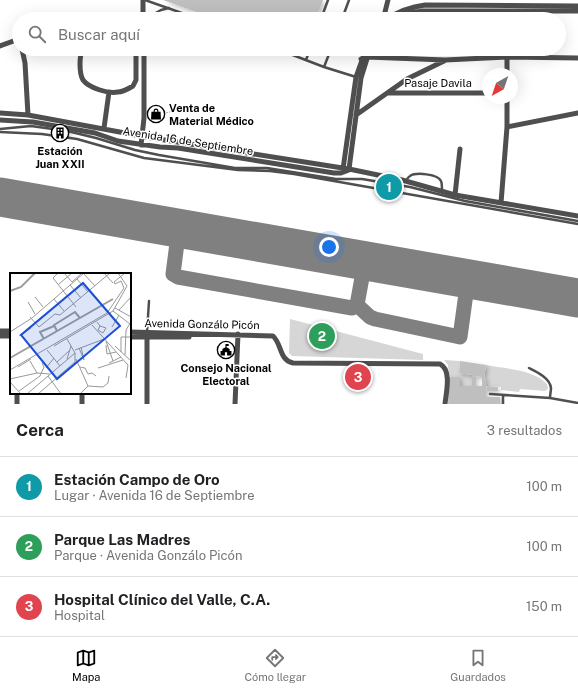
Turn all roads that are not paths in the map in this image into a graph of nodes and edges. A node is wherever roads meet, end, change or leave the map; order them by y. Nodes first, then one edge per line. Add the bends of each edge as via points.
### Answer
1 (144, 0) edge
2 (328, 0) edge
3 (348, 0) edge
4 (388, 0) edge
5 (578, 6) edge
6 (169, 8) junction
7 (144, 12) edge
8 (157, 12) edge
9 (180, 12) edge
10 (324, 12) edge
11 (344, 12) edge
12 (385, 12) edge
13 (398, 12) edge
14 (417, 12) edge
15 (578, 12) edge
16 (12, 42) edge
17 (0, 46) edge
18 (24, 56) edge
19 (80, 56) edge
20 (136, 56) edge
21 (144, 56) edge
22 (295, 56) edge
23 (307, 56) edge
24 (328, 56) edge
25 (507, 57) junction
26 (364, 58) joint
27 (578, 58) edge
28 (306, 60) junction
29 (445, 60) junction
30 (324, 67) junction
31 (507, 68) edge
32 (358, 78) junction
33 (109, 92) junction
34 (388, 93) junction
35 (482, 93) edge
36 (507, 104) edge
37 (0, 113) edge
38 (578, 113) edge
39 (356, 114) junction
40 (28, 115) junction
41 (0, 120) edge
42 (507, 127) junction
43 (104, 128) junction
44 (0, 130) edge
45 (143, 136) junction
46 (142, 145) junction
47 (460, 149) dead end
48 (343, 169) junction
49 (350, 170) junction
50 (406, 181) junction
51 (442, 191) junction
52 (455, 195) junction
53 (501, 203) junction
54 (578, 216) edge
55 (578, 221) edge
56 (578, 224) edge
57 (149, 301) dead end
58 (131, 332) edge
59 (147, 335) junction
60 (238, 336) junction
61 (131, 337) edge
62 (529, 368) dead end
63 (490, 394) dead end
64 (503, 395) junction
65 (550, 398) junction
66 (578, 403) edge
67 (147, 404) edge
68 (235, 404) edge
69 (445, 404) edge
70 (503, 404) edge

1 - 6 lane
1 - 7 street
2 - 10 lane
3 - 11 lane
4 - 12 street
5 - 13 street via 425,5
6 - 8 lane
6 - 9 lane
14 - 15 street
16 - 17 street
18 - 40 street
19 - 33 street via 80,75 83,81 92,87
20 - 33 street via 136,80 133,86 117,93
21 - 45 street
22 - 28 lane
23 - 28 lane
24 - 30 lane
25 - 27 street
25 - 29 street
25 - 31 street
26 - 29 street
26 - 32 street
28 - 30 lane
29 - 34 street via 407,79
30 - 32 lane
32 - 39 street
32 - 48 street
33 - 43 street
34 - 35 street, Pasaje Davila
34 - 39 street
36 - 42 street
37 - 40 street, Avenida 16 de Septiembre
38 - 42 street
39 - 49 street
40 - 43 street, Avenida 16 de Septiembre
41 - 46 street, Avenida 16 de Septiembre via 33,122
42 - 53 street
43 - 45 street, Avenida 16 de Septiembre
44 - 55 lane via 31,126 67,131 159,155 235,168 267,168 362,179
44 - 56 lane via 92,143 144,158 294,174
45 - 46 street
45 - 48 street, Avenida 16 de Septiembre
46 - 49 street, Avenida 16 de Septiembre via 178,148 334,173
47 - 52 street
48 - 49 street, Avenida 16 de Septiembre
49 - 50 street, Avenida 16 de Septiembre
50 - 51 street, Avenida 16 de Septiembre
50 - 51 lane via 409,176 417,174 434,176 442,182
51 - 52 street, Avenida 16 de Septiembre
52 - 53 street, Avenida 16 de Septiembre
53 - 54 street, Avenida 16 de Septiembre
57 - 59 lane
58 - 59 street, Avenida Gonzálo Picón
59 - 60 street, Avenida Gonzálo Picón
59 - 61 street, Avenida Gonzálo Picón
59 - 67 street
60 - 68 street
60 - 69 street, Avenida Gonzálo Picón via 273,336 279,344 283,358 293,363 440,364 445,367 447,374
62 - 65 lane via 549,382
63 - 64 lane
64 - 65 lane
64 - 70 lane
65 - 66 lane

